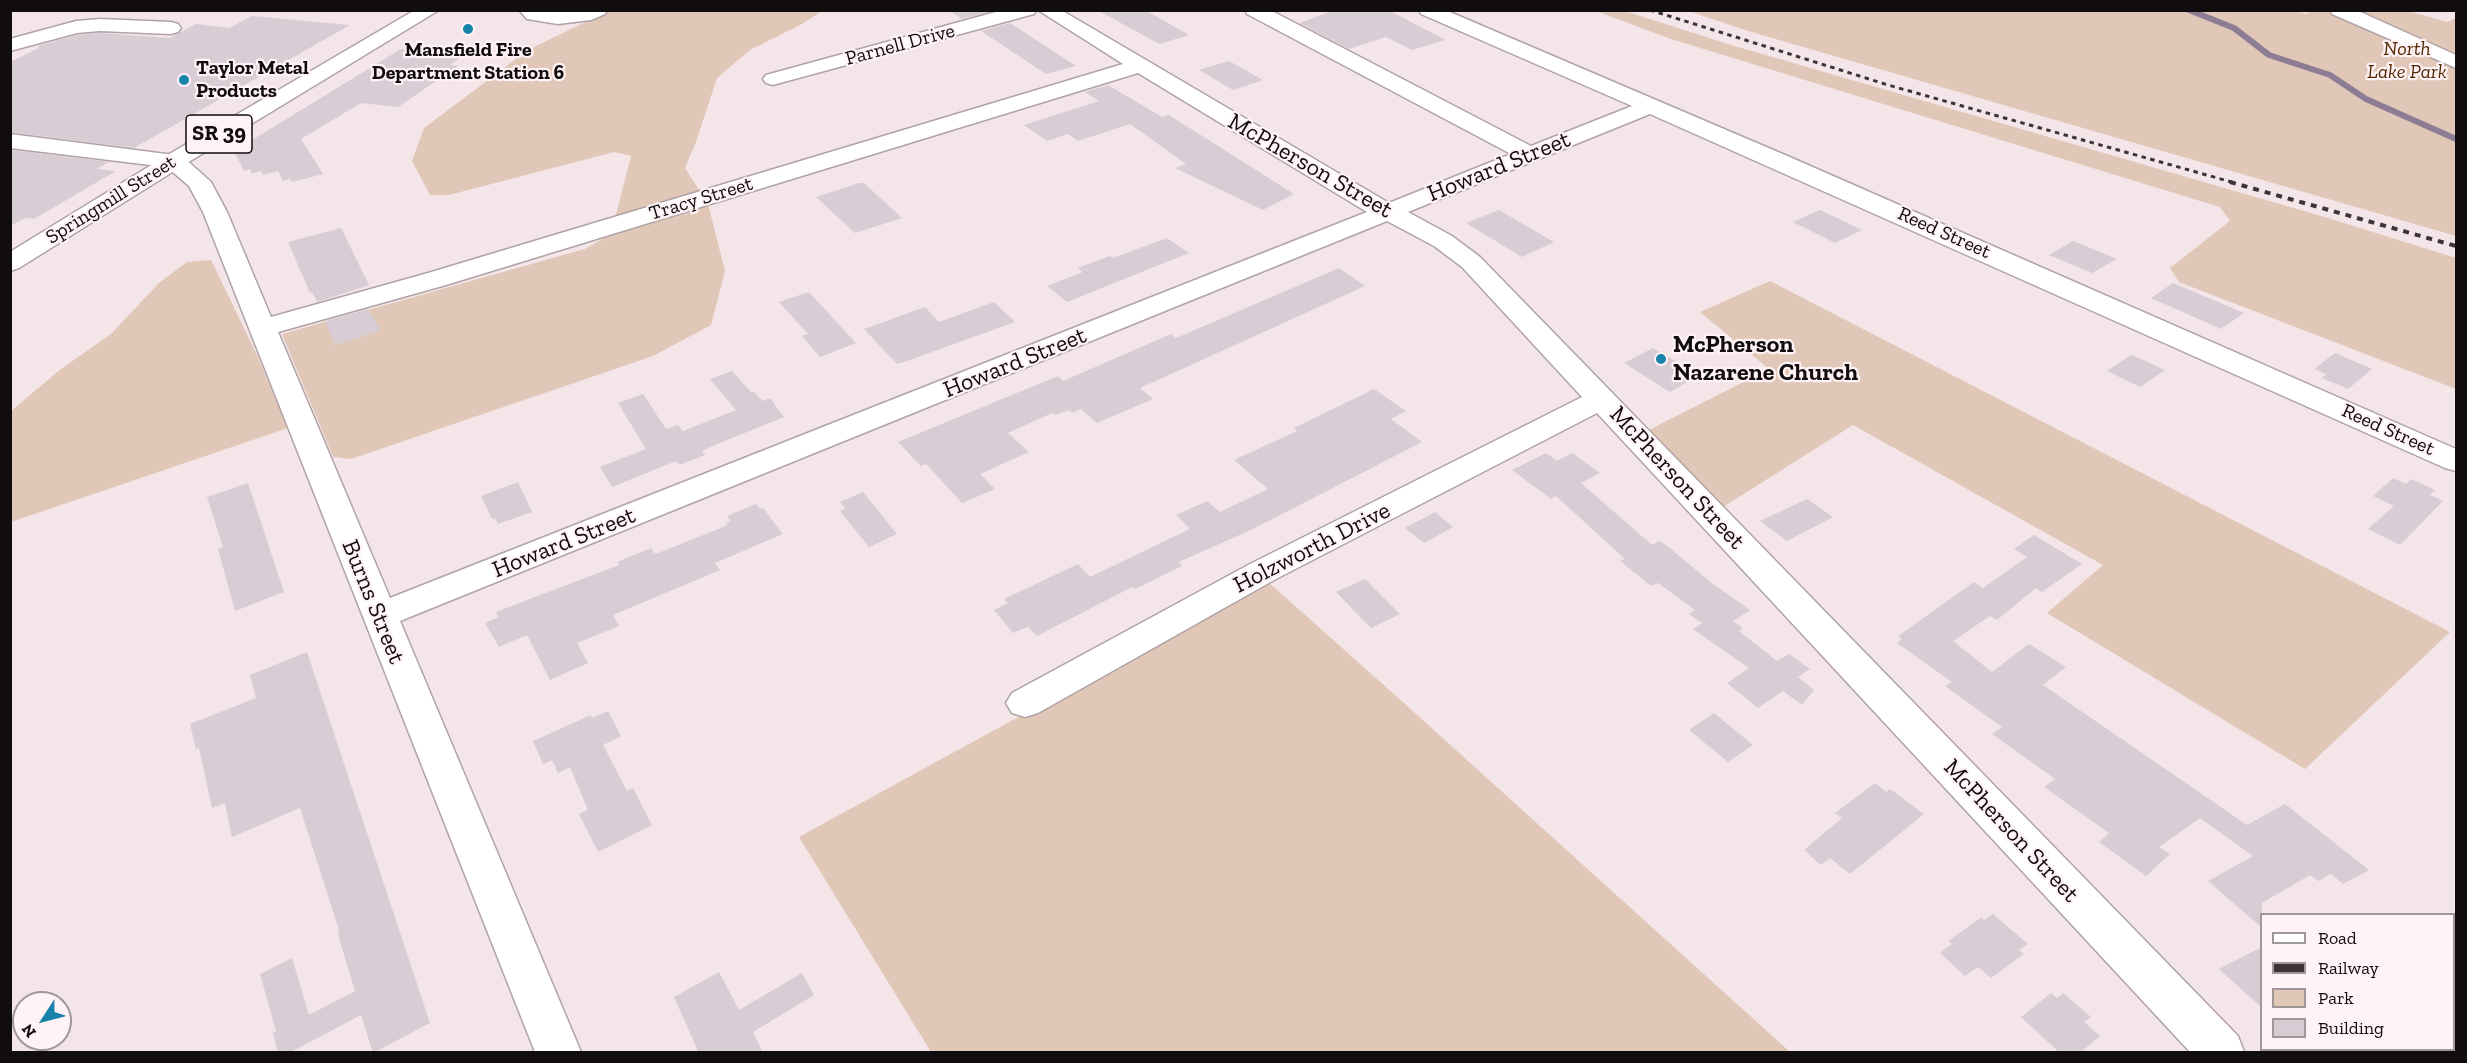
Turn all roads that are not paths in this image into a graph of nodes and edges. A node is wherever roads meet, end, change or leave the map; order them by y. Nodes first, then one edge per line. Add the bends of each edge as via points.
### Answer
1 (430, 10) edge
2 (528, 10) edge
3 (598, 10) edge
4 (1027, 10) edge
5 (1047, 10) edge
6 (1254, 10) edge
7 (1428, 10) edge
8 (2339, 10) edge
9 (171, 28) dead end
10 (11, 40) edge
11 (1140, 66) junction
12 (2455, 72) edge
13 (773, 80) dead end
14 (1650, 106) junction
15 (10, 141) edge
16 (1529, 154) junction
17 (174, 161) junction
18 (1389, 212) junction
19 (10, 263) edge
20 (262, 328) junction
21 (1602, 399) junction
22 (2457, 461) edge
23 (379, 616) junction
24 (1025, 704) dead end
25 (558, 1053) edge
26 (2221, 1053) edge

1 - 17 street, Springmill Street / SR 39
2 - 3 street via 534,15 558,18 584,16
4 - 13 street, Parnell Drive
5 - 11 street, McPherson Street
6 - 16 street
7 - 14 street, Reed Street
8 - 12 street via 2423,49
9 - 10 street via 100,24
11 - 18 street, McPherson Street
11 - 20 street, Tracy Street via 437,279
14 - 16 street, Howard Street
14 - 22 street, Reed Street
15 - 17 street
16 - 18 street, Howard Street
17 - 19 street, Springmill Street / SR 39
17 - 20 street, Burns Street via 199,182 206,195
18 - 21 street, McPherson Street via 1443,241 1471,262
18 - 23 street, Howard Street
20 - 23 street, Burns Street
21 - 24 street, Holzworth Drive via 1262,572
21 - 26 street, McPherson Street
23 - 25 street, Burns Street

